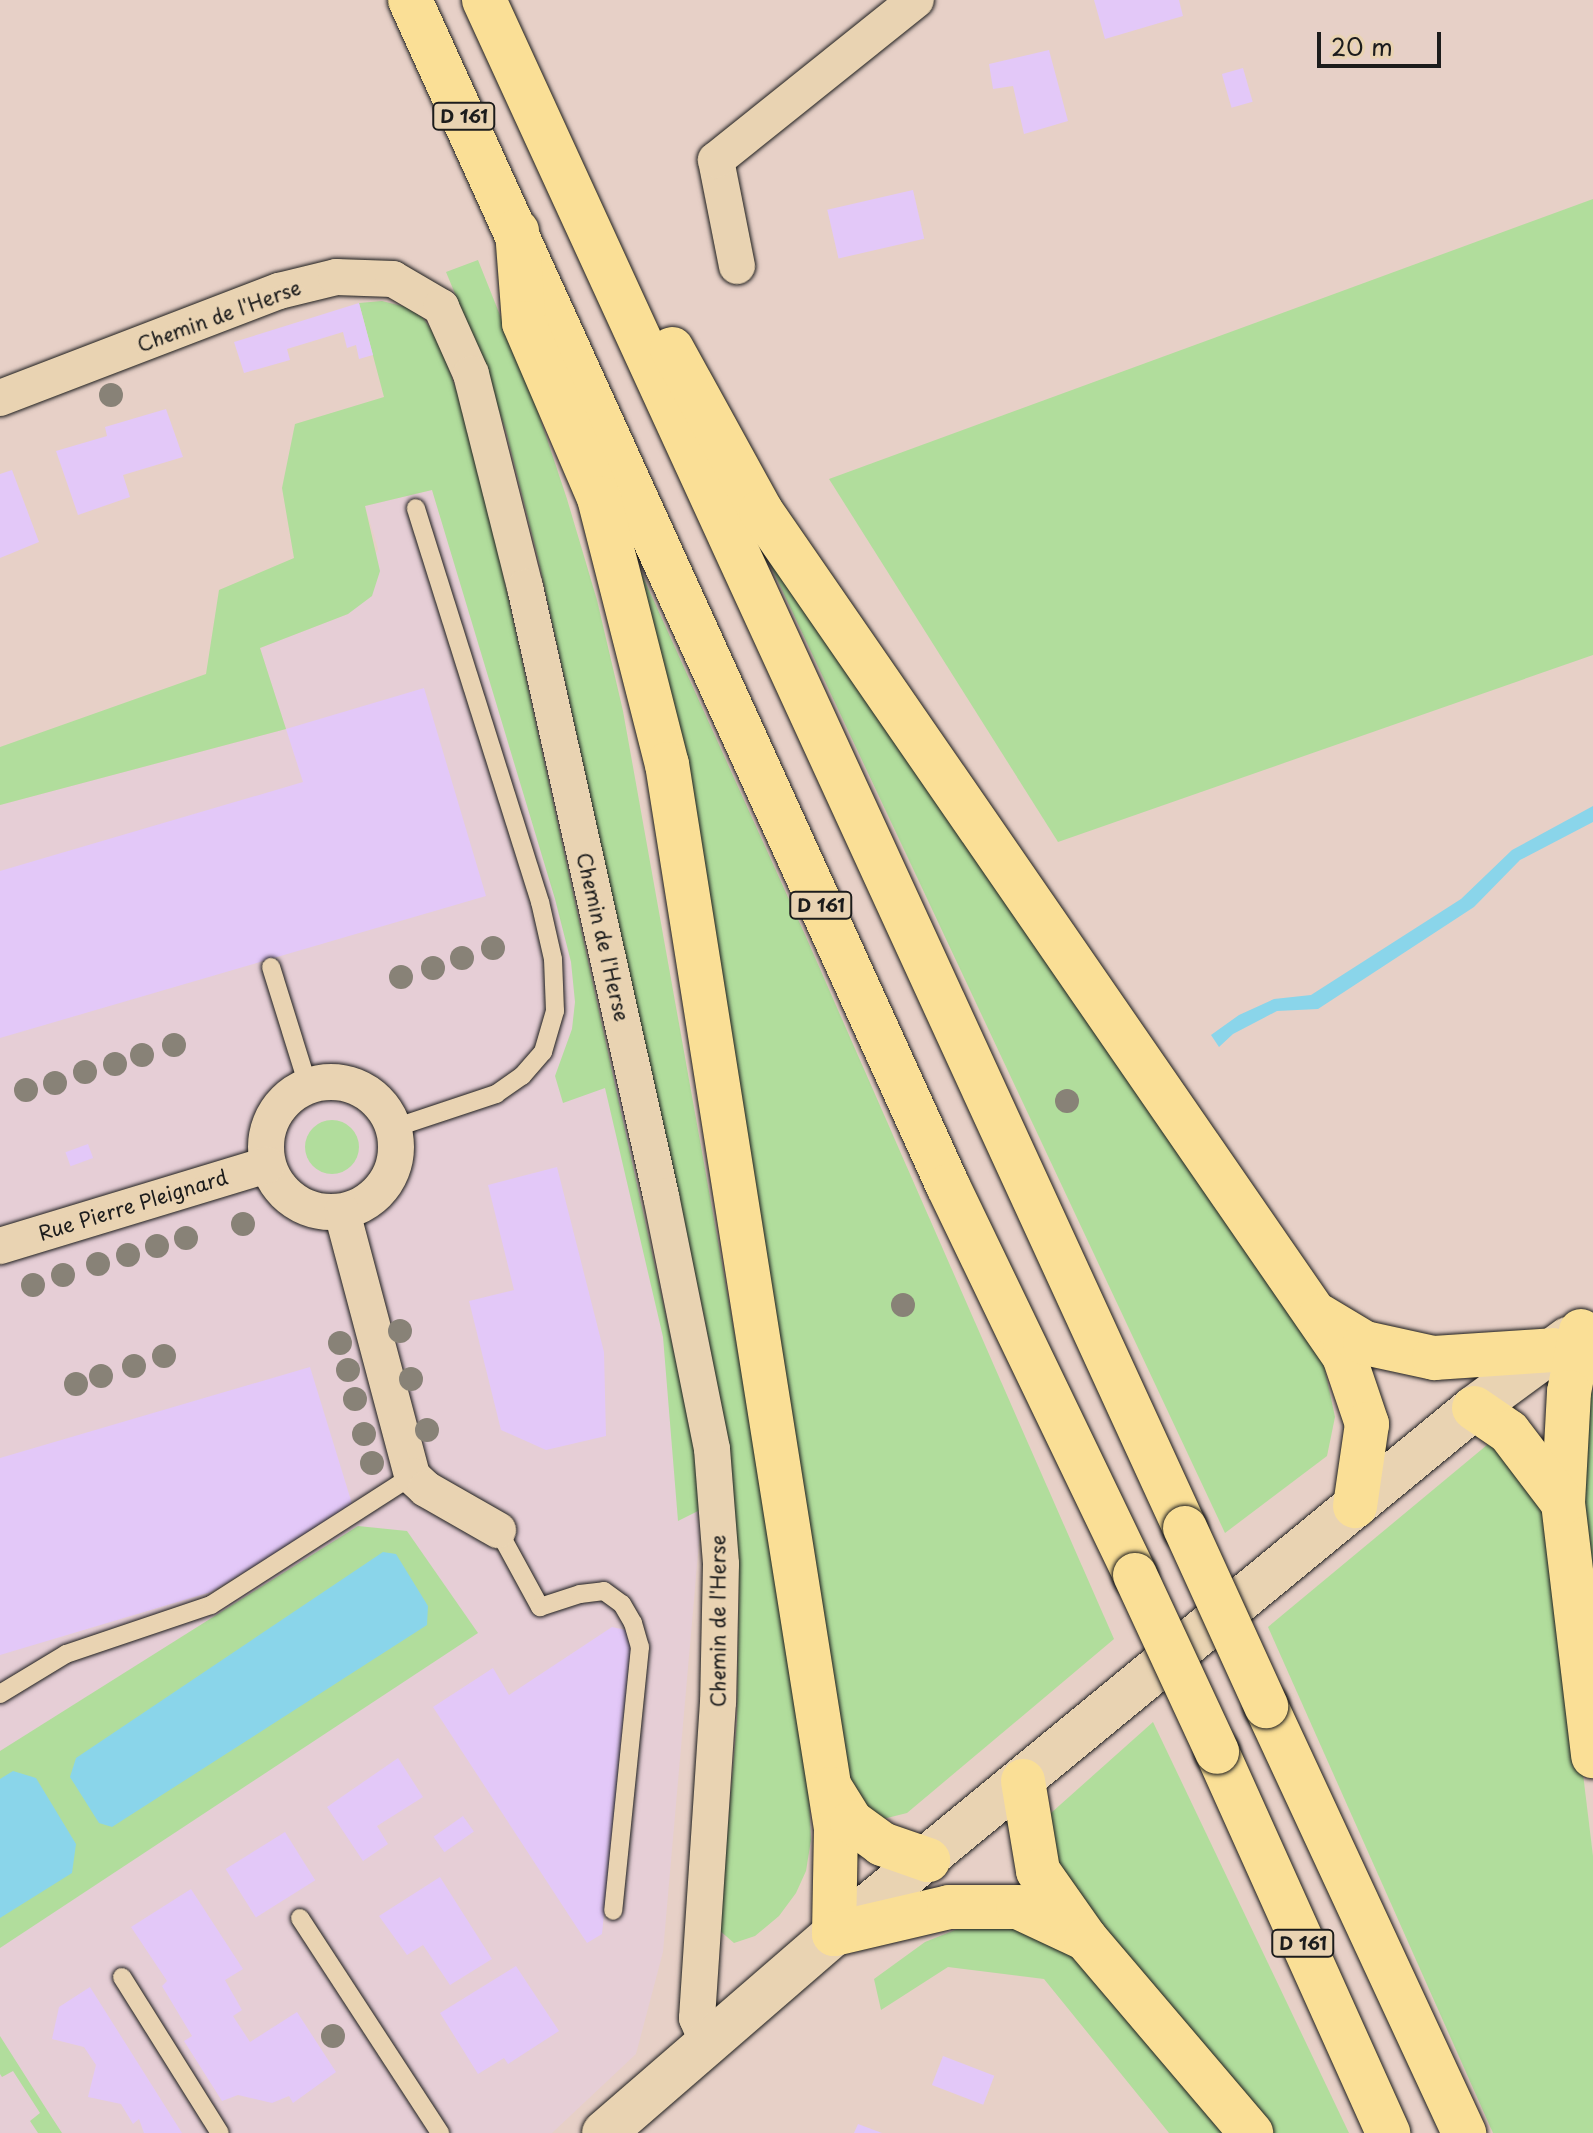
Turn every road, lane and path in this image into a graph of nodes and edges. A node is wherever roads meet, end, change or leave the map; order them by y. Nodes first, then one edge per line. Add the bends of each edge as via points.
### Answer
1 (410, 0) edge
2 (484, 0) edge
3 (916, 0) edge
4 (586, 221) junction
5 (517, 231) junction
6 (737, 266) dead end
7 (0, 398) edge
8 (416, 508) dead end
9 (271, 967) dead end
10 (308, 1086) junction
11 (394, 1128) junction
12 (267, 1165) junction
13 (342, 1212) junction
14 (0, 1246) edge
15 (1313, 1312) junction
16 (1576, 1335) edge
17 (1474, 1408) junction
18 (412, 1476) junction
19 (1563, 1503) junction
20 (1355, 1506) junction
21 (498, 1530) joint
22 (0, 1694) edge
23 (1593, 1756) edge
24 (1023, 1781) junction
25 (829, 1787) junction
26 (928, 1860) junction
27 (613, 1911) dead end
28 (300, 1918) dead end
29 (834, 1934) junction
30 (1086, 1939) junction
31 (122, 1977) dead end
32 (708, 2044) junction
33 (220, 2133) edge
34 (440, 2133) edge
35 (604, 2133) edge
36 (1251, 2133) edge
37 (1388, 2133) edge
38 (1464, 2133) edge

1 - 5 main road, D 161
2 - 4 main road
3 - 6 street via 716,160
4 - 15 main road via 654,316 761,511
4 - 38 main road, bridge
5 - 25 main road via 524,323 599,498 667,764
5 - 37 main road, D 161, bridge via 948,1186 1135,1575
7 - 32 street, Chemin de l'Herse via 279,291 336,277 393,279 441,307 471,374 525,587 712,1449 721,1564 718,1702 697,2018
8 - 11 lane via 540,902 553,959 555,1011 543,1052 522,1076 496,1094
9 - 10 lane
10 - 11 street via 329,1082 369,1094 385,1109
10 - 12 street via 290,1095 268,1126
11 - 13 street via 397,1151 392,1172 363,1205
12 - 13 street via 288,1198 323,1213
12 - 14 street, Rue Pierre Pleignard
13 - 18 street
15 - 16 main road via 1365,1343 1434,1358
15 - 20 main road via 1344,1356 1367,1424
16 - 17 street
16 - 19 main road
17 - 19 main road via 1509,1432
17 - 20 street
18 - 21 street
18 - 22 lane via 211,1605 66,1654
19 - 23 main road
20 - 24 street
21 - 27 lane via 540,1607 604,1591 622,1604 633,1623 640,1647
24 - 26 street
24 - 30 main road via 1038,1871
25 - 26 main road via 852,1822 882,1844
25 - 29 main road via 836,1829
26 - 29 street
28 - 34 lane
29 - 30 main road via 949,1907 1018,1907
29 - 32 street
30 - 36 main road
31 - 33 lane
32 - 35 street

